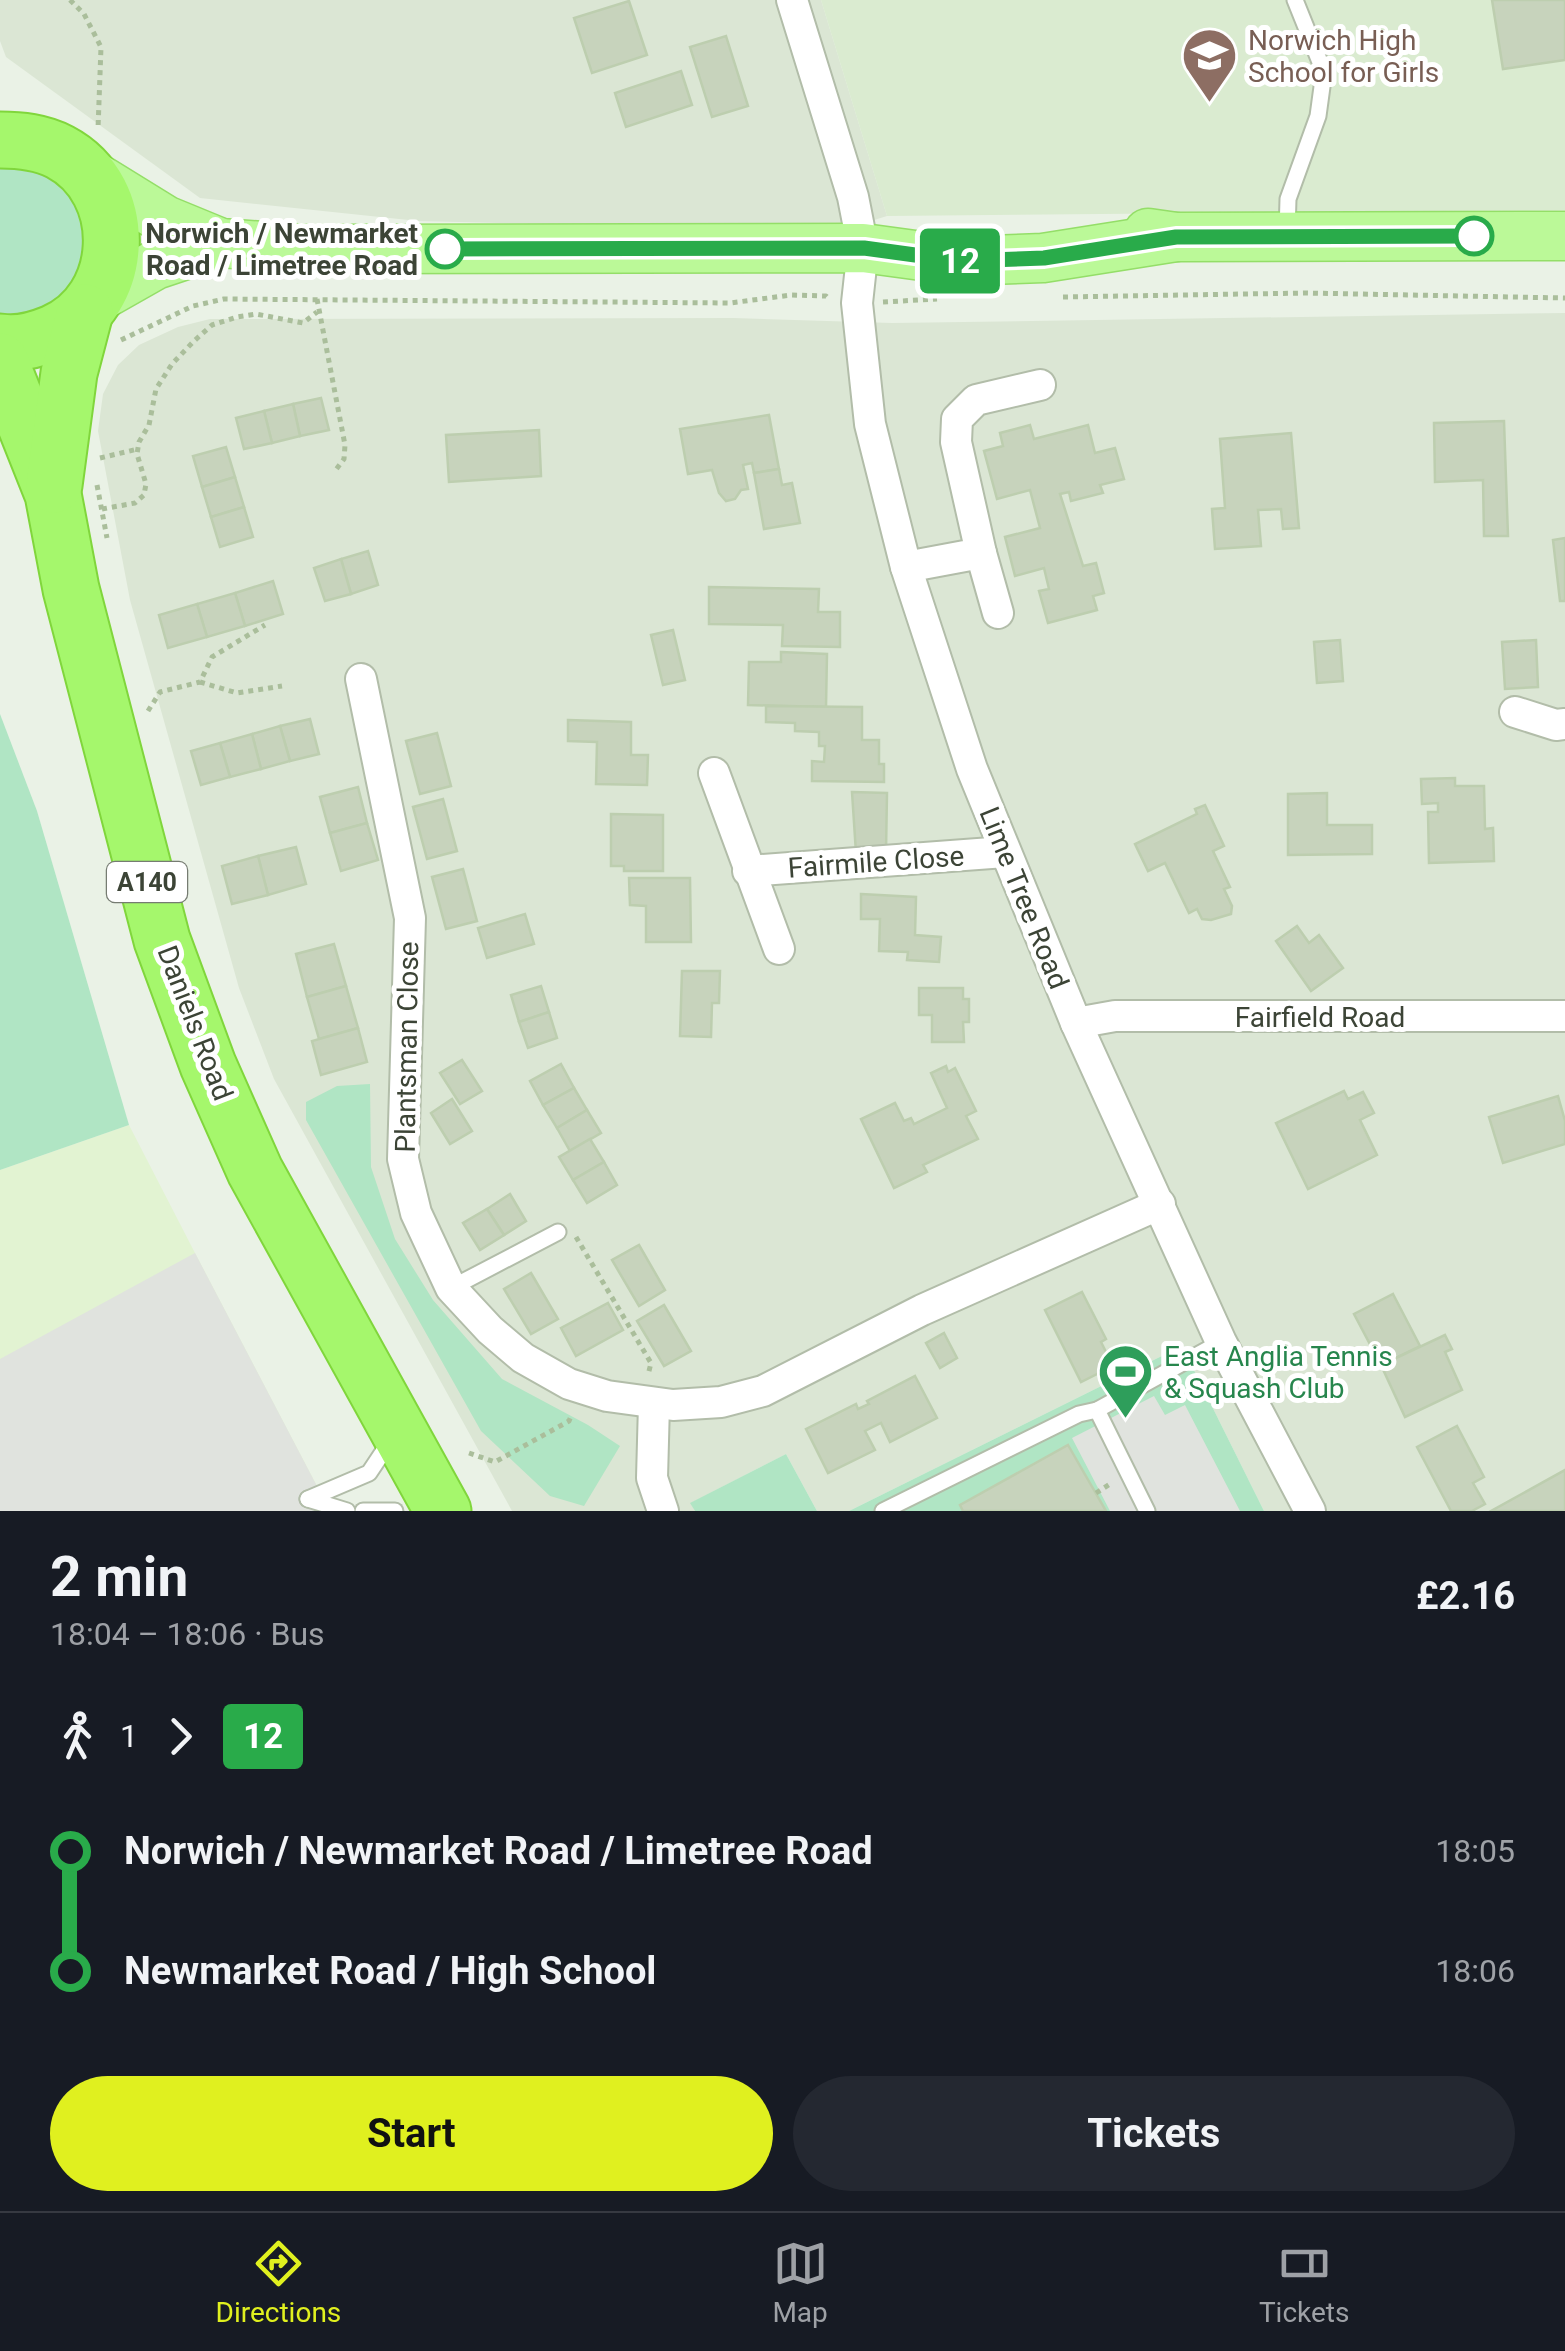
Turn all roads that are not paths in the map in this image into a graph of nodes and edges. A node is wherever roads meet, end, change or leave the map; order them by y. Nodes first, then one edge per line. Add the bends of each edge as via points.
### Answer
1 (792, 0) edge
2 (1295, 0) edge
3 (0, 100) edge
4 (0, 140) edge
5 (80, 153) junction
6 (1565, 236) edge
7 (1286, 237) junction
8 (221, 243) junction
9 (864, 248) junction
10 (96, 321) junction
11 (0, 342) edge
12 (0, 361) edge
13 (1040, 385) dead end
14 (83, 488) junction
15 (981, 552) junction
16 (906, 568) junction
17 (998, 613) dead end
18 (361, 679) dead end
19 (1515, 712) dead end
20 (1565, 724) edge
21 (714, 773) dead end
22 (1005, 852) junction
23 (748, 871) junction
24 (779, 949) dead end
25 (1565, 1016) edge
26 (1076, 1023) junction
27 (1160, 1204) junction
28 (558, 1232) road end
29 (451, 1288) junction
30 (1222, 1342) junction
31 (648, 1403) junction
32 (1097, 1410) junction
33 (399, 1429) junction
34 (347, 1511) edge
35 (363, 1511) edge
36 (395, 1511) edge
37 (443, 1511) edge
38 (663, 1511) edge
39 (883, 1511) edge
40 (1147, 1511) edge
41 (1310, 1511) edge

1 - 9 street, Lime Tree Road
2 - 7 lane via 1324,72 1318,116 1288,199
3 - 5 highway, A140
4 - 5 highway
5 - 8 main road via 165,220
5 - 10 highway, A140 via 112,232
6 - 7 main road
7 - 9 main road via 920,227
8 - 9 main road via 304,249
8 - 10 main road via 155,265
9 - 16 street, Lime Tree Road via 857,303 870,424
10 - 11 highway via 37,340
10 - 14 highway, Daniels Road / A140 via 69,374 57,446
12 - 14 highway, Daniels Road / A140
13 - 15 street via 976,400 957,419 956,442
14 - 33 highway, Daniels Road / A140 via 70,588 162,940 255,1171
15 - 16 street
15 - 17 street
16 - 22 street, Lime Tree Road
18 - 29 street, Plantsman Close via 410,918 403,1158 416,1213
19 - 20 street
21 - 23 street, Fairmile Close
22 - 23 street, Fairmile Close
22 - 26 street, Lime Tree Road
23 - 24 street, Fairmile Close
25 - 26 street, Fairfield Road via 1115,1016
26 - 27 street, Lime Tree Road
27 - 30 street, Lime Tree Road
27 - 31 street, Plantsman Close via 763,1390 721,1402
28 - 29 lane
29 - 31 street, Plantsman Close via 523,1358 580,1387
30 - 32 lane
30 - 41 street, Lime Tree Road
31 - 38 street via 652,1478
32 - 39 lane
32 - 40 lane
33 - 34 lane via 369,1474 308,1499
33 - 37 highway, Daniels Road / A140
35 - 36 lane

